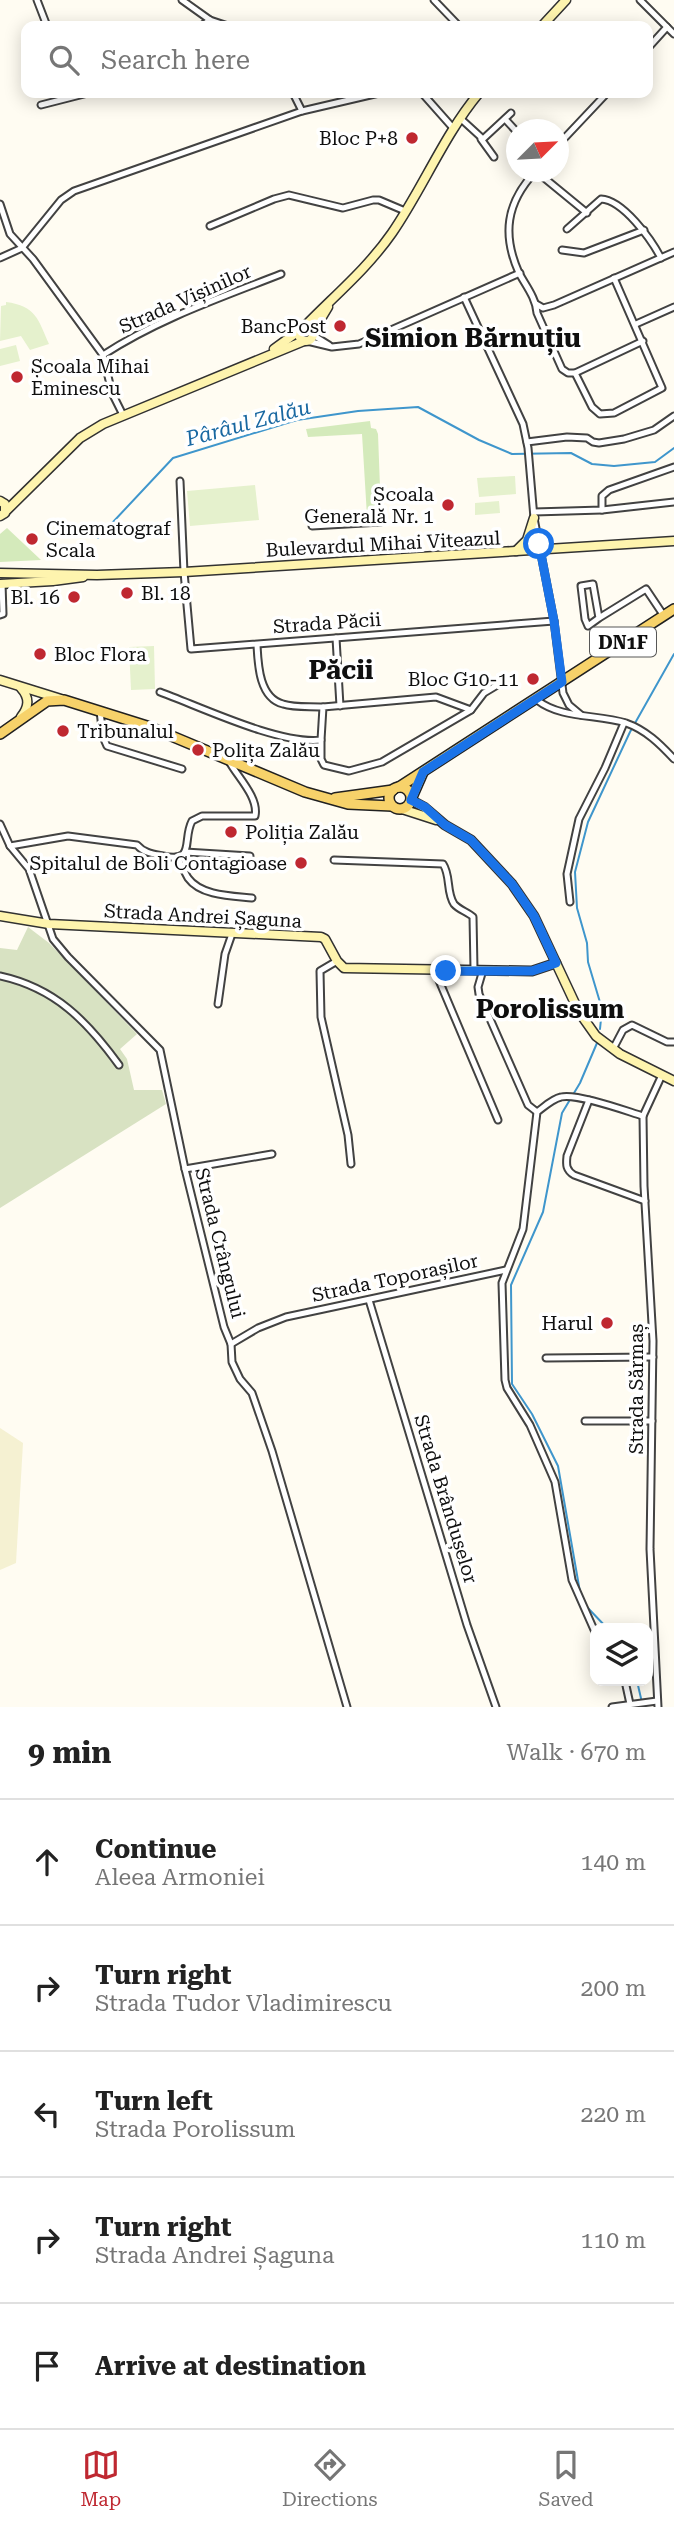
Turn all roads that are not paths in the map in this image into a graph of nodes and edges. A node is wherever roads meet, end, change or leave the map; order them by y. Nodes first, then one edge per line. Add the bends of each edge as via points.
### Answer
1 (37, 0) edge
2 (183, 0) edge
3 (434, 0) edge
4 (566, 0) edge
5 (640, 0) edge
6 (210, 20) joint
7 (45, 21) edge
8 (213, 21) edge
9 (455, 21) edge
10 (547, 21) edge
11 (667, 27) junction
12 (674, 34) edge
13 (653, 42) edge
14 (60, 98) edge
15 (296, 98) edge
16 (358, 98) edge
17 (426, 98) edge
18 (475, 98) edge
19 (602, 98) edge
20 (41, 105) dead end
21 (302, 111) junction
22 (511, 113) dead end
23 (460, 118) junction
24 (505, 119) joint
25 (453, 128) junction
26 (569, 133) edge
27 (481, 139) junction
28 (494, 158) dead end
29 (525, 182) edge
30 (548, 182) edge
31 (0, 204) edge
32 (405, 211) junction
33 (587, 213) junction
34 (209, 226) dead end
35 (567, 229) dead end
36 (644, 230) junction
37 (22, 248) junction
38 (562, 250) dead end
39 (674, 252) edge
40 (0, 258) edge
41 (661, 258) junction
42 (520, 273) junction
43 (281, 274) dead end
44 (614, 278) junction
45 (464, 297) junction
46 (332, 301) junction
47 (536, 304) junction
48 (674, 307) edge
49 (636, 324) junction
50 (302, 329) junction
51 (309, 337) junction
52 (643, 341) junction
53 (103, 355) junction
54 (263, 356) junction
55 (575, 373) junction
56 (124, 415) junction
57 (674, 416) edge
58 (528, 445) junction
59 (674, 467) edge
60 (180, 481) dead end
61 (674, 502) edge
62 (2, 508) edge
63 (602, 510) junction
64 (534, 515) junction
65 (381, 522) dead end
66 (312, 526) dead end
67 (673, 541) edge
68 (541, 550) junction
69 (516, 552) junction
70 (184, 572) junction
71 (0, 573) edge
72 (97, 575) junction
73 (1, 584) edge
74 (674, 609) edge
75 (1, 615) edge
76 (664, 616) junction
77 (599, 618) junction
78 (554, 621) junction
79 (336, 638) junction
80 (257, 645) junction
81 (0, 680) edge
82 (562, 682) junction
83 (499, 684) dead end
84 (19, 687) junction
85 (35, 692) junction
86 (160, 692) dead end
87 (64, 700) junction
88 (537, 700) junction
89 (340, 706) junction
90 (323, 707) junction
91 (33, 710) junction
92 (100, 710) junction
93 (471, 710) junction
94 (581, 715) junction
95 (15, 724) junction
96 (626, 724) junction
97 (0, 734) edge
98 (321, 740) junction
99 (674, 759) edge
100 (228, 760) junction
101 (182, 769) dead end
102 (423, 772) junction
103 (396, 788) junction
104 (321, 797) junction
105 (412, 798) junction
106 (397, 808) junction
107 (439, 821) junction
108 (0, 824) edge
109 (10, 846) junction
110 (185, 852) junction
111 (250, 856) dead end
112 (177, 857) junction
113 (334, 860) dead end
114 (252, 898) dead end
115 (570, 902) dead end
116 (0, 916) edge
117 (49, 924) junction
118 (232, 934) junction
119 (337, 961) junction
120 (556, 963) junction
121 (479, 969) junction
122 (435, 971) junction
123 (0, 976) edge
124 (218, 1004) dead end
125 (674, 1042) edge
126 (613, 1049) junction
127 (119, 1065) dead end
128 (662, 1075) junction
129 (674, 1081) edge
130 (589, 1100) junction
131 (537, 1112) junction
132 (643, 1116) junction
133 (498, 1120) dead end
134 (272, 1154) dead end
135 (351, 1164) dead end
136 (185, 1169) junction
137 (645, 1201) junction
138 (506, 1270) junction
139 (369, 1300) junction
140 (231, 1344) junction
141 (653, 1357) junction
142 (546, 1358) dead end
143 (585, 1421) dead end
144 (652, 1421) junction
145 (591, 1623) edge
146 (626, 1686) edge
147 (630, 1704) junction
148 (657, 1704) edge
149 (347, 1707) edge
150 (496, 1707) edge
151 (612, 1707) edge

1 - 7 street
2 - 6 street
3 - 9 street
4 - 10 main road
5 - 11 street
6 - 8 street
11 - 12 street
11 - 13 street
14 - 20 street
15 - 21 street
16 - 21 street
17 - 25 street
18 - 23 main road
19 - 26 street
21 - 37 street via 74,191 61,200
22 - 24 street
23 - 25 main road
23 - 27 street
24 - 27 street
25 - 32 main road
27 - 28 street
29 - 42 street via 510,214 508,230
30 - 33 street
31 - 37 street via 10,234
32 - 34 street via 379,200 343,208 289,195
32 - 46 main road via 376,253
33 - 35 street
33 - 36 street via 601,198 609,199
36 - 38 street via 584,253
36 - 41 street
37 - 40 street
37 - 53 street
39 - 41 street
41 - 44 street
42 - 45 street
42 - 47 street
43 - 53 street, Strada Vișinilor via 162,321
44 - 47 street via 554,305 543,308
44 - 49 street
45 - 51 street via 359,344 331,347
45 - 58 street via 523,424
46 - 50 main road
46 - 51 main road
47 - 55 street via 562,369
48 - 49 street
49 - 52 street
50 - 51 main road via 300,338
50 - 54 main road
51 - 54 main road
52 - 55 street
52 - 55 street via 662,389 614,413 600,414 592,407
53 - 56 street via 112,393
54 - 56 main road
56 - 62 main road via 80,438
57 - 58 street via 654,430 624,439 600,443 568,437
58 - 64 street
59 - 63 street via 609,490 602,496
60 - 70 street, Strada Păcii
61 - 63 street
63 - 64 street
64 - 68 street
64 - 69 main road via 527,540
65 - 66 street
67 - 68 main road, Bulevardul Mihai Viteazul
68 - 69 main road, Bulevardul Mihai Viteazul
68 - 78 street
69 - 70 main road, Bulevardul Mihai Viteazul
70 - 72 main road, Bulevardul Mihai Viteazul
70 - 80 street, Strada Păcii via 191,649
71 - 72 main road, Bulevardul Mihai Viteazul
72 - 73 main road, Bulevardul Mihai Viteazul
73 - 75 street
74 - 76 main road, DN1F
76 - 77 street via 646,589
76 - 82 main road, DN1F
77 - 77 street via 588,626 581,586 593,584
78 - 79 street, Strada Păcii
78 - 82 street
79 - 80 street, Strada Păcii
79 - 89 street
80 - 90 street via 259,668 270,695 281,704
81 - 84 main road
82 - 88 main road, DN1F
82 - 94 street via 566,699
83 - 93 street via 484,693
84 - 85 main road
84 - 95 main road via 28,703
85 - 87 main road
85 - 91 main road via 42,699
86 - 98 street via 280,736
87 - 91 main road via 47,701
87 - 92 main road, DN1F
88 - 94 street via 549,708
88 - 102 main road, DN1F
89 - 90 street
89 - 93 street via 436,697
90 - 98 street
91 - 95 main road
92 - 100 main road, DN1F
92 - 101 street via 107,746
93 - 98 street via 363,769 324,765
94 - 96 street
95 - 97 main road
96 - 99 street via 654,739
96 - 115 street via 579,819 567,874
100 - 104 main road, DN1F
100 - 110 street via 252,798 255,816 202,816 192,821
102 - 103 main road, DN1F
102 - 105 main road
103 - 104 main road, DN1F via 353,797
103 - 105 main road via 408,790
103 - 106 main road via 389,800
104 - 106 main road, DN1F
105 - 106 main road via 408,806
105 - 107 main road
106 - 107 main road
107 - 120 main road via 471,840 512,884 534,916
108 - 109 street, Strada Crângului
109 - 112 street via 68,836 137,845 142,851
109 - 117 street, Strada Crângului via 29,869
110 - 111 street
110 - 112 street
112 - 114 street via 199,887
113 - 121 street via 443,864 456,907 473,917
116 - 117 main road, Strada Andrei Șaguna
117 - 118 main road, Strada Andrei Șaguna
117 - 136 street, Strada Crângului via 53,939 68,957 160,1050
118 - 119 main road, Strada Andrei Șaguna via 321,937
118 - 124 street
119 - 122 main road via 344,968
119 - 135 street via 320,971 321,1017
120 - 121 main road via 532,971
120 - 126 main road via 583,1019
121 - 122 main road
121 - 131 street via 479,994 528,1105
122 - 133 street
123 - 127 street via 43,991 72,1011 97,1034
125 - 126 street via 632,1025 625,1028
126 - 128 main road
128 - 129 main road
128 - 132 street, Strada Sărmaș
130 - 131 street via 565,1096
130 - 132 street
130 - 137 street via 567,1156 568,1171
131 - 138 street, Strada Toporașilor via 523,1229
132 - 137 street, Strada Sărmaș
134 - 136 street
136 - 140 street, Strada Crângului
137 - 141 street, Strada Sărmaș
138 - 139 street, Strada Toporașilor
138 - 145 street via 502,1283 505,1380 555,1482 572,1580
139 - 140 street, Strada Toporașilor via 286,1317
139 - 150 street, Strada Brândușelor
140 - 149 street, Strada Crângului via 232,1362 253,1393 272,1451
141 - 142 street
141 - 144 street, Strada Sărmaș
143 - 144 street
144 - 148 street, Strada Sărmaș via 650,1549
146 - 147 street
147 - 148 street
147 - 151 street

